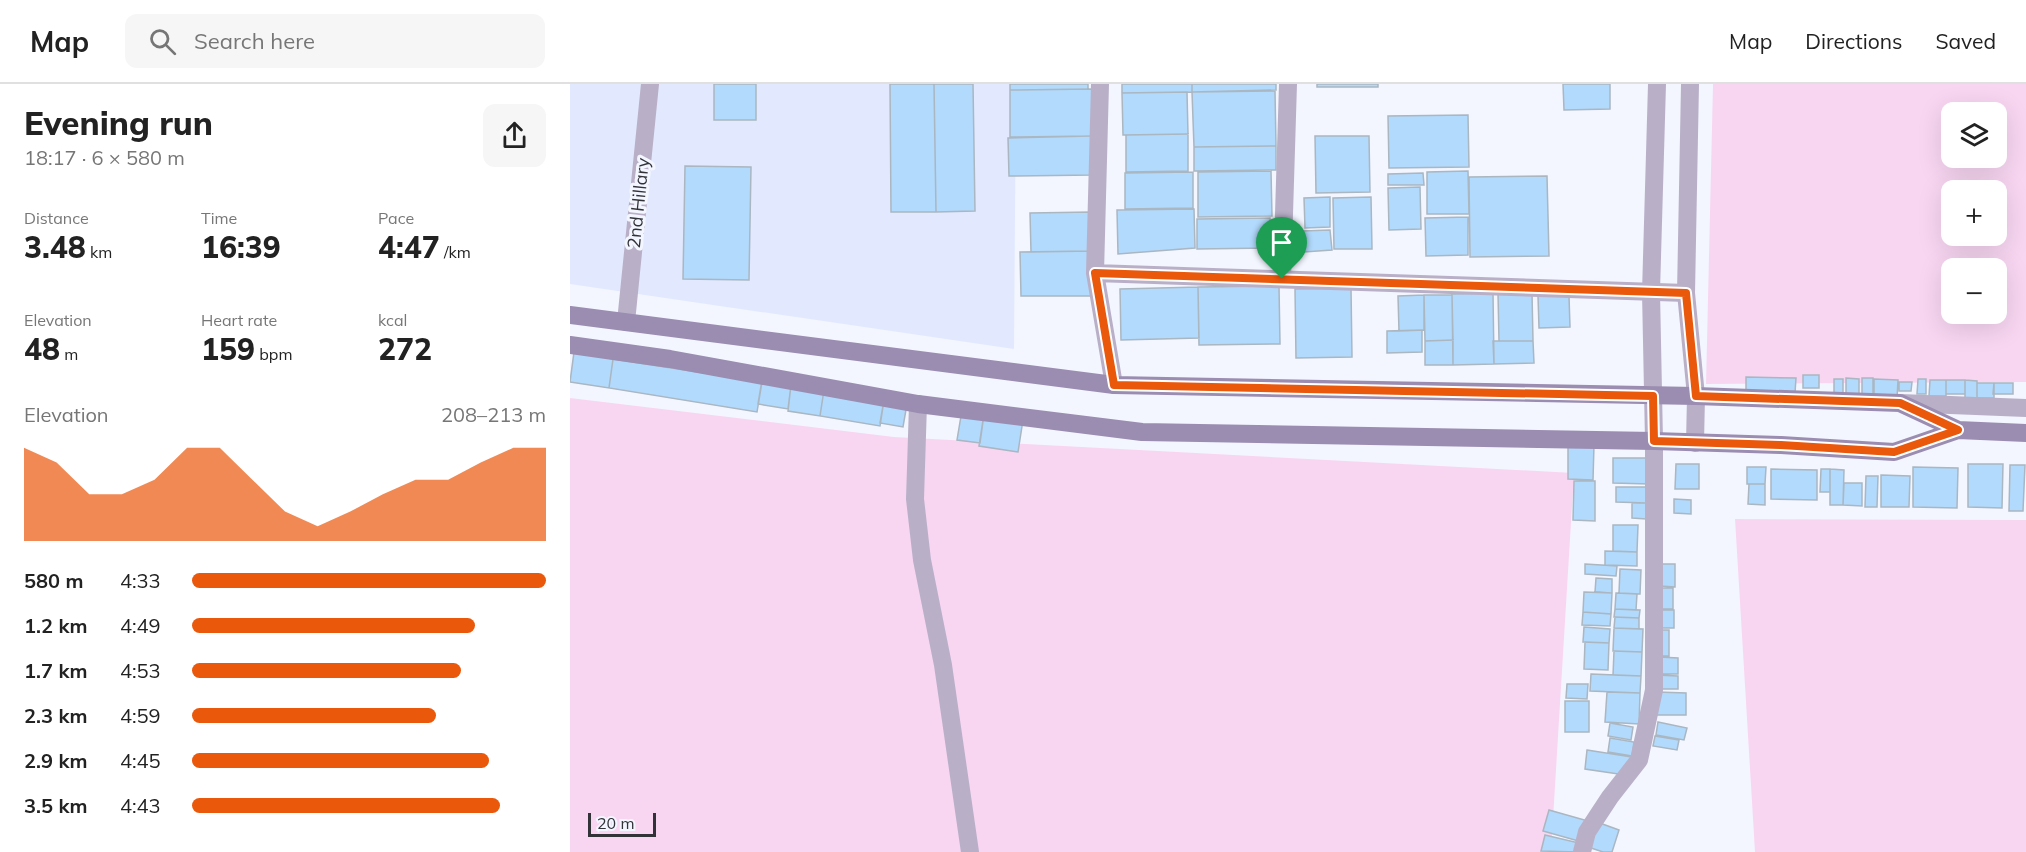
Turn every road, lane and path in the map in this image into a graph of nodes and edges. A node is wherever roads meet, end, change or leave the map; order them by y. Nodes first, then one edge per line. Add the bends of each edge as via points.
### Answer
1 (650, 84) edge
2 (1100, 84) edge
3 (1288, 84) edge
4 (1657, 84) edge
5 (1690, 84) edge
6 (1095, 273) junction
7 (1282, 279) junction
8 (1652, 292) junction
9 (1686, 293) junction
10 (570, 315) edge
11 (626, 322) junction
12 (570, 345) edge
13 (1114, 385) junction
14 (1653, 396) junction
15 (1696, 396) junction
16 (1900, 403) junction
17 (918, 404) junction
18 (2026, 408) edge
19 (1958, 430) junction
20 (2026, 433) edge
21 (1654, 441) junction
22 (1695, 443) junction
23 (970, 852) edge
24 (1582, 852) edge

1 - 11 street, 2nd Hillary
2 - 6 street
3 - 7 street
4 - 8 street
5 - 9 street
6 - 7 street
6 - 13 street
7 - 8 street
8 - 9 street
8 - 14 street
9 - 15 street
10 - 11 main road
11 - 13 main road
12 - 17 main road
13 - 14 main road
14 - 15 main road
14 - 21 street
15 - 16 main road
15 - 22 street
16 - 18 street
16 - 19 main road
17 - 21 main road via 1142,432
17 - 23 street via 915,499 922,560
19 - 20 main road
19 - 22 main road via 1894,452
21 - 22 main road
21 - 24 street via 1654,690 1639,760 1587,832

